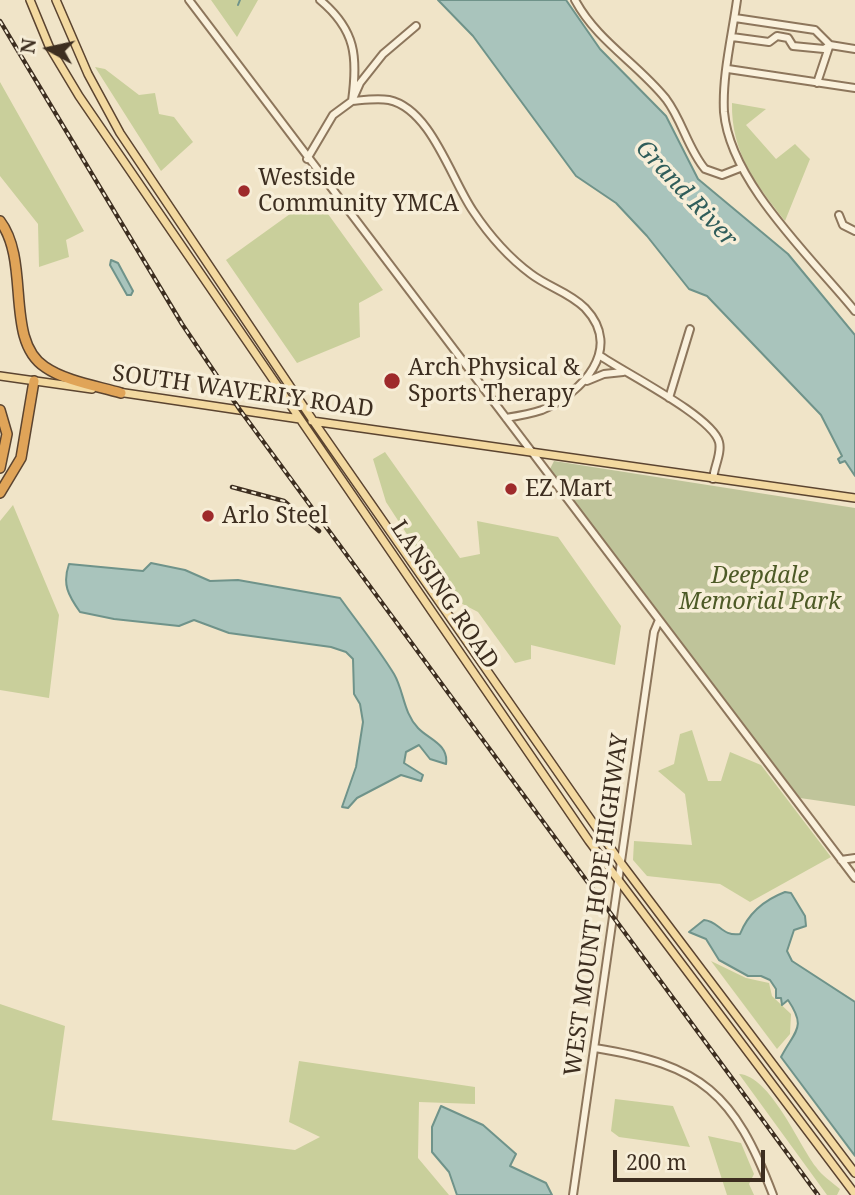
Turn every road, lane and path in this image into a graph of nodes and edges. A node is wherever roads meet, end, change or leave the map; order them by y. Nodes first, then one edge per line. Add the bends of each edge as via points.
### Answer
1 (30, 0) edge
2 (57, 0) edge
3 (189, 0) edge
4 (320, 0) edge
5 (575, 0) edge
6 (737, 0) edge
7 (734, 19) junction
8 (416, 26) dead end
9 (732, 37) junction
10 (830, 45) junction
11 (855, 48) edge
12 (728, 69) junction
13 (817, 83) junction
14 (855, 88) edge
15 (352, 101) junction
16 (307, 159) junction
17 (740, 168) junction
18 (839, 215) dead end
19 (0, 222) edge
20 (855, 231) edge
21 (855, 312) edge
22 (690, 329) dead end
23 (599, 355) junction
24 (625, 372) junction
25 (0, 376) edge
26 (34, 381) junction
27 (586, 381) junction
28 (121, 393) junction
29 (669, 398) junction
30 (0, 410) edge
31 (506, 418) junction
32 (300, 419) junction
33 (314, 422) junction
34 (530, 452) junction
35 (0, 468) edge
36 (713, 479) junction
37 (0, 493) edge
38 (855, 498) edge
39 (659, 620) junction
40 (855, 858) edge
41 (841, 859) junction
42 (621, 863) junction
43 (855, 878) edge
44 (619, 880) junction
45 (594, 1048) junction
46 (855, 1173) edge
47 (855, 1194) edge
48 (573, 1195) edge
49 (773, 1195) edge

1 - 32 main road, LANSING ROAD via 69,80
2 - 33 main road, LANSING ROAD via 88,74 120,133
3 - 16 street
4 - 15 street via 341,23 353,46
5 - 17 street via 601,37 669,103 705,169 722,175
6 - 7 street
7 - 9 street
7 - 10 street via 815,30
8 - 15 street via 383,54
9 - 10 street via 769,42 778,36 788,38 793,46 818,50
9 - 12 street
10 - 11 street
10 - 13 street
12 - 13 street
12 - 17 street via 725,118
13 - 14 street
15 - 16 street via 333,115
15 - 23 street via 391,101 415,114 492,237 531,274 586,310 598,332
16 - 31 street
17 - 21 street
18 - 20 street via 843,225
19 - 28 highway via 15,253 24,335 33,357 50,370
22 - 29 street
23 - 24 street
23 - 27 street
24 - 27 street
24 - 29 street
25 - 26 main road, SOUTH WAVERLY ROAD
26 - 28 main road, SOUTH WAVERLY ROAD
26 - 37 highway via 21,458
27 - 31 street via 543,409
28 - 32 main road, SOUTH WAVERLY ROAD
29 - 36 street via 715,433 720,449
30 - 35 highway via 7,434
31 - 34 street
32 - 33 main road, SOUTH WAVERLY ROAD
32 - 44 main road, LANSING ROAD
33 - 34 main road, SOUTH WAVERLY ROAD
33 - 42 main road, LANSING ROAD
34 - 36 main road, SOUTH WAVERLY ROAD
34 - 39 street
36 - 38 main road, SOUTH WAVERLY ROAD
39 - 41 street
39 - 42 street, WEST MOUNT HOPE HIGHWAY
40 - 41 street
41 - 43 street
42 - 44 street, WEST MOUNT HOPE HIGHWAY
42 - 46 main road, LANSING ROAD
44 - 45 street, WEST MOUNT HOPE HIGHWAY
44 - 47 main road, LANSING ROAD
45 - 48 street, WEST MOUNT HOPE HIGHWAY
45 - 49 street via 654,1059 702,1081 748,1139

